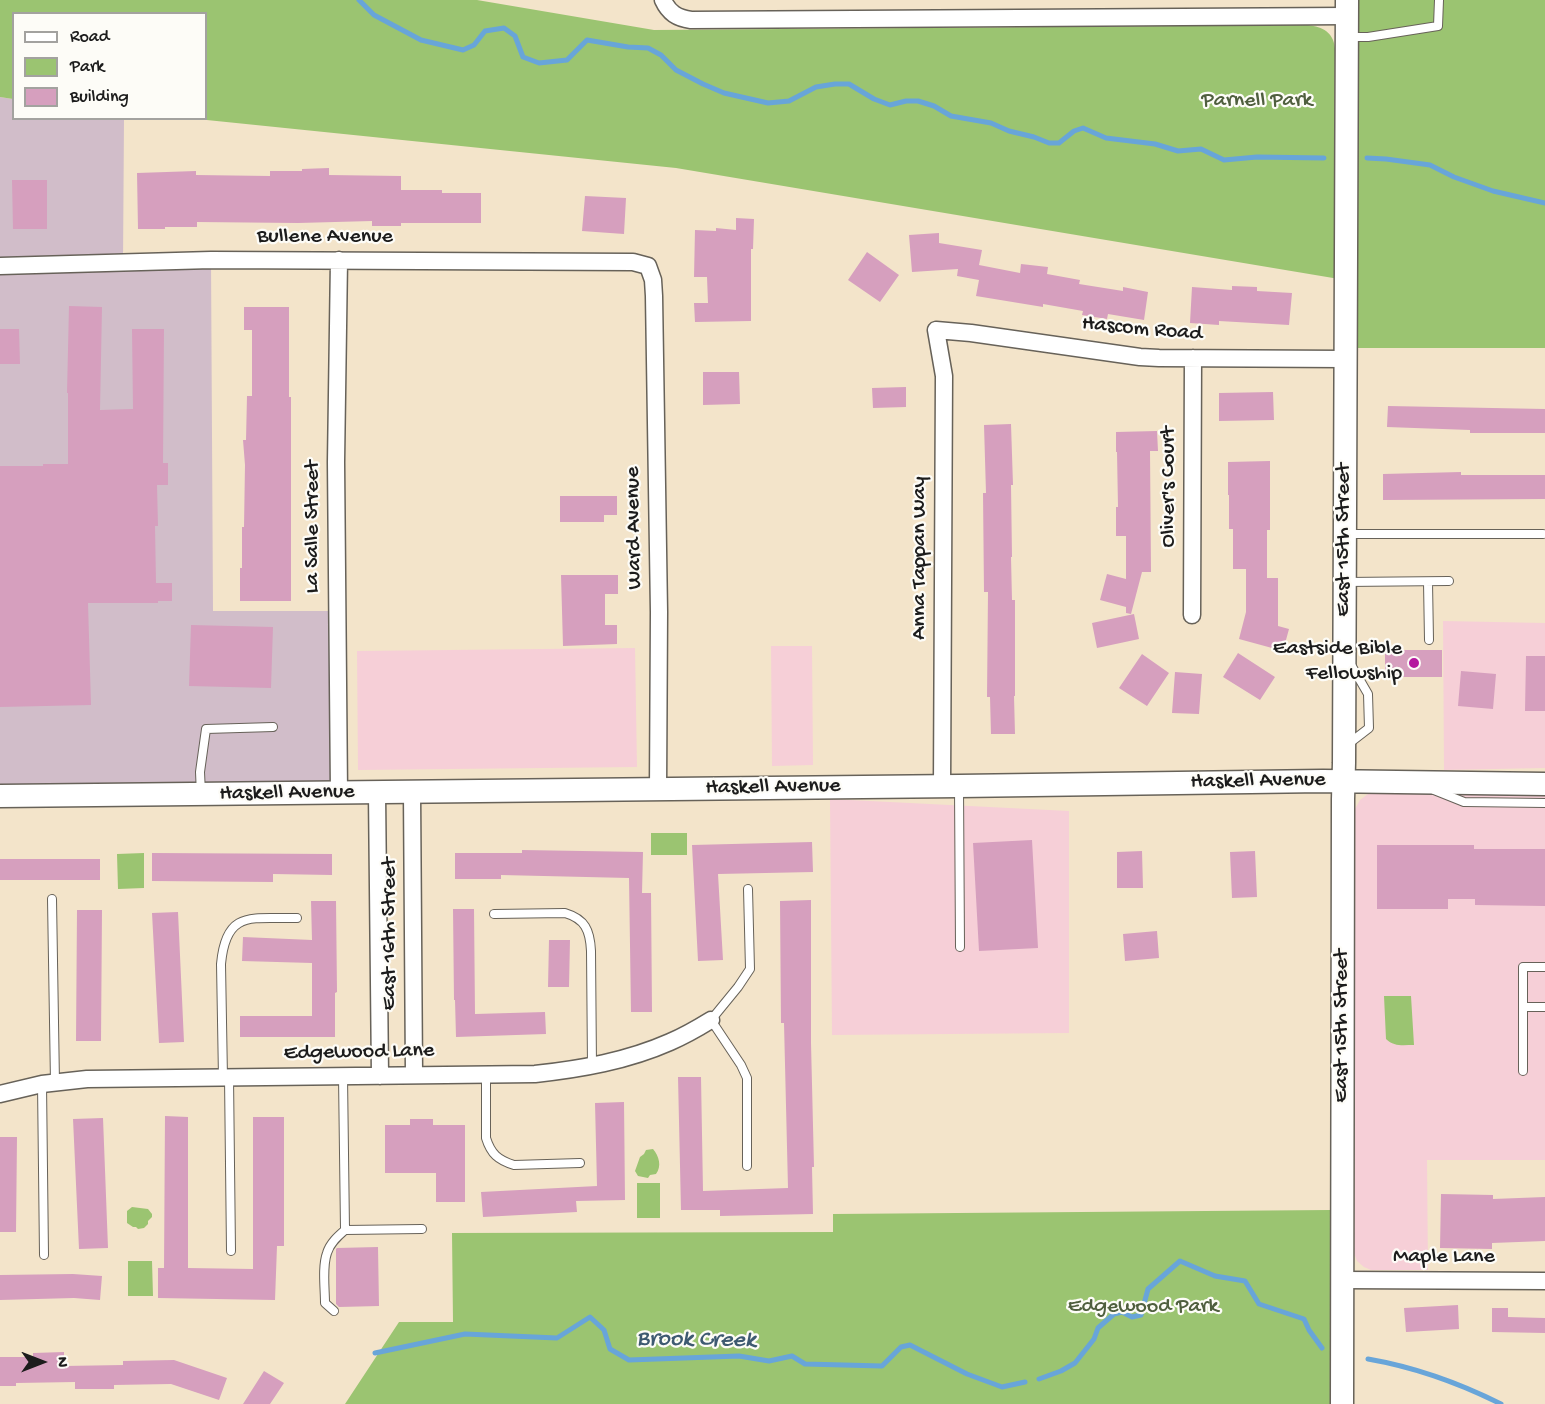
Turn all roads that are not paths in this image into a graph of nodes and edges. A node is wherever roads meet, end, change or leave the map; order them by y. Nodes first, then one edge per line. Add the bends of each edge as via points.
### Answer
1 (1439, 0) edge
2 (666, 6) edge
3 (1347, 18) edge
4 (339, 260) junction
5 (0, 266) edge
6 (648, 266) joint
7 (936, 330) joint
8 (1193, 358) junction
9 (1345, 359) junction
10 (1345, 534) junction
11 (1543, 534) dead end
12 (1449, 581) dead end
13 (1345, 582) junction
14 (1428, 582) junction
15 (1192, 615) dead end
16 (1429, 640) dead end
17 (273, 727) dead end
18 (1344, 782) junction
19 (1418, 783) junction
20 (1545, 784) edge
21 (951, 786) junction
22 (658, 790) junction
23 (412, 792) junction
24 (339, 793) junction
25 (377, 793) junction
26 (201, 794) junction
27 (0, 796) edge
28 (1545, 803) edge
29 (748, 890) dead end
30 (52, 899) dead end
31 (494, 914) dead end
32 (297, 918) dead end
33 (960, 947) dead end
34 (1545, 967) edge
35 (1523, 1007) junction
36 (1545, 1007) edge
37 (711, 1020) junction
38 (592, 1066) junction
39 (1522, 1071) dead end
40 (486, 1074) junction
41 (414, 1075) junction
42 (343, 1076) junction
43 (380, 1076) junction
44 (226, 1078) junction
45 (49, 1084) junction
46 (0, 1094) edge
47 (580, 1163) dead end
48 (747, 1166) dead end
49 (422, 1229) dead end
50 (345, 1230) junction
51 (231, 1251) dead end
52 (44, 1255) dead end
53 (1342, 1280) junction
54 (1545, 1281) edge
55 (334, 1311) dead end
56 (1342, 1404) edge

1 - 3 lane via 1438,26 1368,37
2 - 3 street via 678,18 691,20
3 - 9 main road, East 15th Street
4 - 5 street, Bullene Avenue
4 - 6 street, Bullene Avenue via 633,262
4 - 24 street, La Salle Street
6 - 22 street, Ward Avenue via 654,296
7 - 8 street, Hascom Road via 1140,357
7 - 21 street, Anna Tappan Way via 944,376
8 - 9 street, Hascom Road
8 - 15 street, Oliver's Court
9 - 10 main road, East 15th Street
10 - 11 lane
10 - 13 main road, East 15th Street
12 - 14 lane
13 - 14 lane
13 - 18 main road, East 15th Street
14 - 16 lane
17 - 26 lane via 206,729
18 - 19 main road, Haskell Avenue
18 - 21 main road, Haskell Avenue
18 - 53 main road, East 15th Street
19 - 20 main road, Haskell Avenue
19 - 28 lane via 1464,802
21 - 22 main road, Haskell Avenue
21 - 33 lane
22 - 23 main road, Haskell Avenue
23 - 25 main road, Haskell Avenue
23 - 41 street, East 16th Street
24 - 25 main road, Haskell Avenue
24 - 26 main road, Haskell Avenue
25 - 43 street, East 16th Street
26 - 27 main road, Haskell Avenue
29 - 37 lane via 750,969
30 - 45 lane
31 - 38 lane via 565,913 585,924 591,951
32 - 44 lane via 249,919 228,932 221,964
34 - 35 lane via 1523,967
35 - 36 lane
35 - 39 lane
37 - 38 street, Edgewood Lane via 642,1053
37 - 48 lane via 747,1078
38 - 40 street, Edgewood Lane via 534,1074
40 - 41 street, Edgewood Lane
40 - 47 lane via 486,1138 495,1155 514,1165
41 - 43 street, Edgewood Lane
42 - 43 street, Edgewood Lane
42 - 44 street, Edgewood Lane
42 - 50 lane
44 - 45 street, Edgewood Lane via 87,1079
44 - 51 lane
45 - 46 street, Edgewood Lane
45 - 52 lane
49 - 50 lane
50 - 55 lane via 327,1253 324,1272 325,1303
53 - 54 street, Maple Lane
53 - 56 main road, East 15th Street

